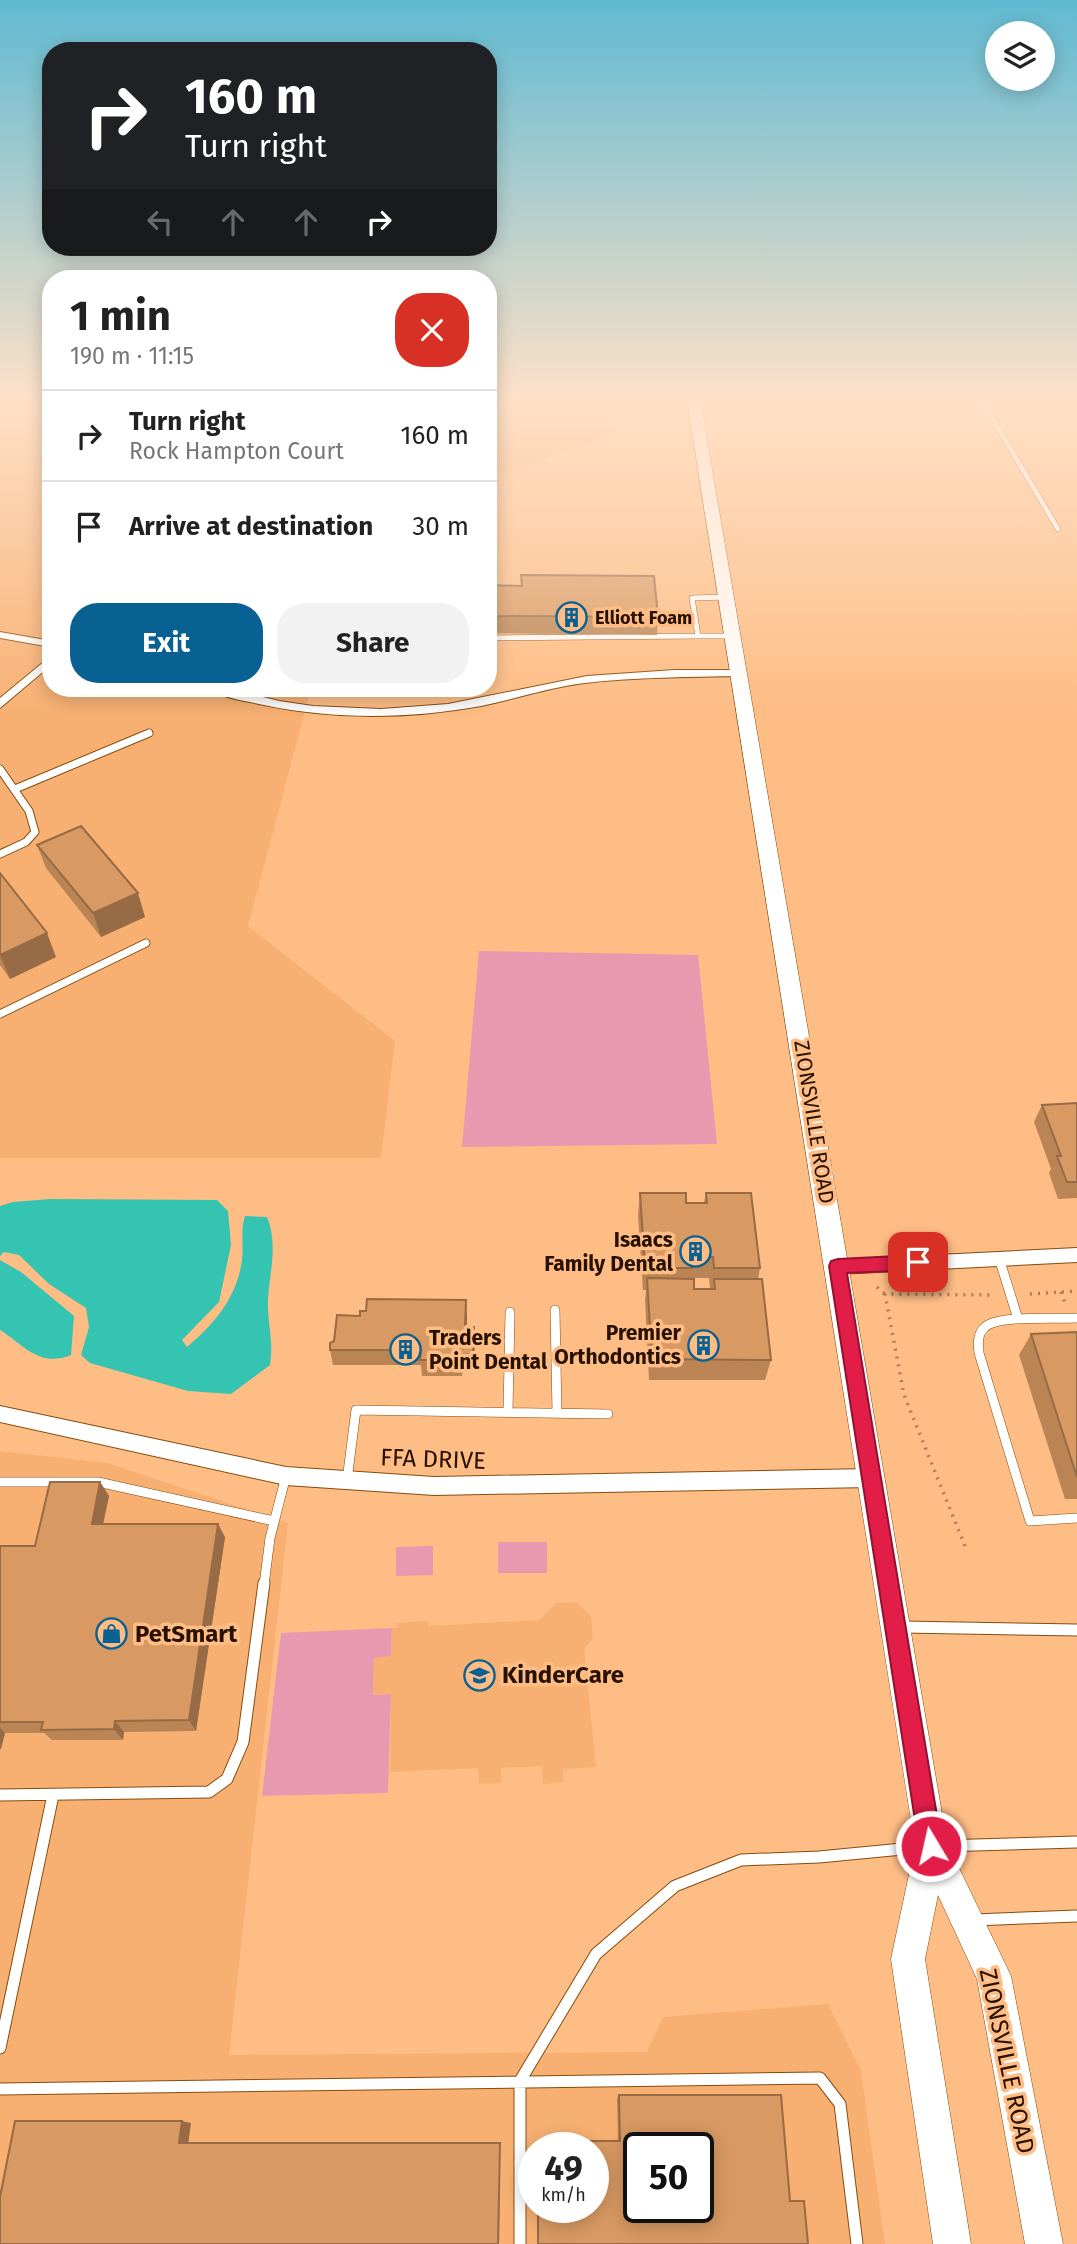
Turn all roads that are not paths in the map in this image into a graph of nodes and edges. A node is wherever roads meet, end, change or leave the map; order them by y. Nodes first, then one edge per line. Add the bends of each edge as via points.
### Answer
1 (711, 504) edge
2 (1043, 504) edge
3 (1058, 529) dead end
4 (727, 597) junction
5 (0, 635) edge
6 (698, 636) junction
7 (734, 636) junction
8 (497, 638) edge
9 (42, 642) edge
10 (42, 667) edge
11 (740, 674) junction
12 (241, 697) edge
13 (0, 704) edge
14 (149, 733) dead end
15 (0, 769) edge
16 (15, 789) junction
17 (0, 854) edge
18 (146, 943) dead end
19 (0, 1014) edge
20 (1077, 1255) edge
21 (999, 1258) junction
22 (838, 1266) junction
23 (555, 1310) dead end
24 (510, 1312) dead end
25 (1077, 1318) edge
26 (1018, 1319) junction
27 (508, 1412) junction
28 (557, 1413) junction
29 (0, 1414) edge
30 (608, 1414) dead end
31 (286, 1476) junction
32 (871, 1478) junction
33 (347, 1480) junction
34 (0, 1482) edge
35 (1077, 1518) edge
36 (274, 1521) junction
37 (896, 1627) junction
38 (1077, 1630) edge
39 (53, 1794) junction
40 (0, 1795) edge
41 (1077, 1842) edge
42 (931, 1846) junction
43 (1077, 1916) edge
44 (967, 1920) junction
45 (0, 2048) edge
46 (520, 2081) junction
47 (0, 2089) edge
48 (520, 2244) edge
49 (857, 2244) edge
50 (952, 2244) edge
51 (1044, 2244) edge

1 - 4 main road, ZIONSVILLE ROAD
2 - 3 lane
4 - 6 lane via 692,598
4 - 7 main road, ZIONSVILLE ROAD
5 - 9 street
6 - 7 lane
6 - 8 lane
7 - 11 main road, ZIONSVILLE ROAD
10 - 13 street
11 - 12 street via 650,674 564,682 483,702 385,714 285,706
11 - 22 main road, ZIONSVILLE ROAD
14 - 16 lane
15 - 16 lane
16 - 17 lane via 34,820 35,832 26,842
18 - 19 lane
20 - 21 street
21 - 22 street
21 - 26 lane
22 - 32 main road, ZIONSVILLE ROAD
23 - 28 lane
24 - 27 lane
25 - 26 lane
26 - 35 lane via 984,1325 977,1336 979,1353 1030,1521
27 - 28 lane
27 - 33 lane via 356,1410
28 - 30 lane
29 - 31 street, FFA DRIVE
31 - 33 street, FFA DRIVE
31 - 36 lane
32 - 33 street, FFA DRIVE via 434,1486
32 - 37 main road, ZIONSVILLE ROAD
34 - 36 lane via 98,1482
36 - 39 lane via 243,1742 227,1779 209,1792
37 - 38 lane
37 - 42 main road, ZIONSVILLE ROAD
39 - 40 lane
39 - 45 lane
41 - 42 lane
42 - 44 main road, ZIONSVILLE ROAD
42 - 46 lane via 741,1860 674,1886 596,1954
42 - 50 main road, ZIONSVILLE ROAD via 908,1959
43 - 44 lane
44 - 51 main road, ZIONSVILLE ROAD via 993,1976
46 - 47 lane
46 - 48 lane
46 - 49 lane via 820,2078 840,2104

